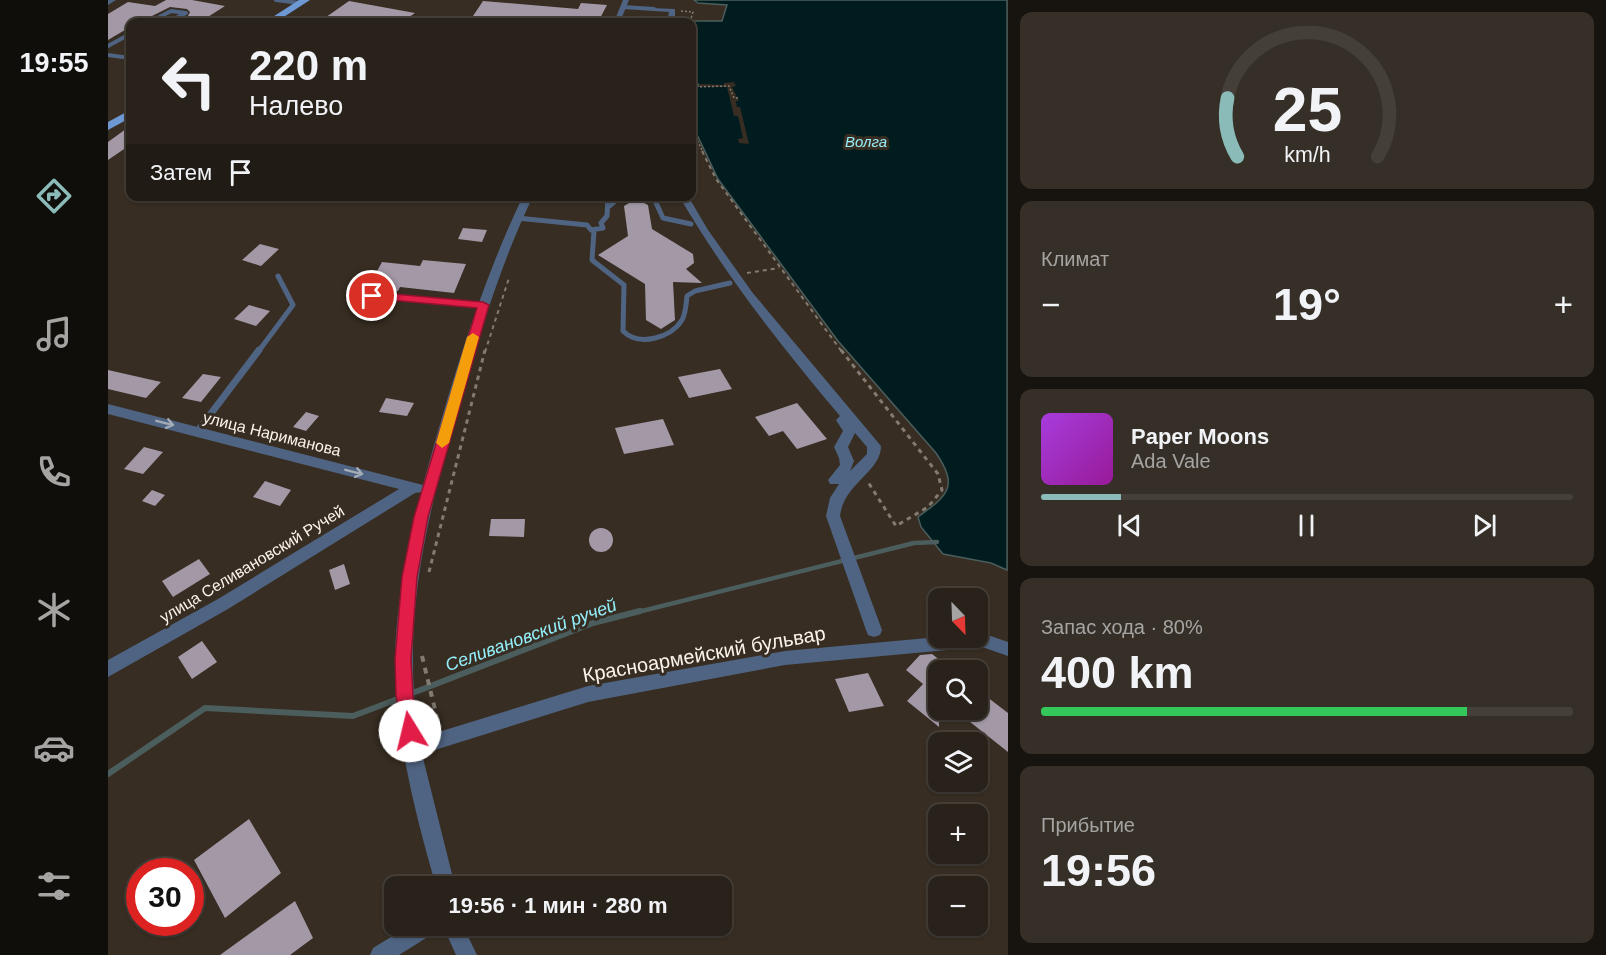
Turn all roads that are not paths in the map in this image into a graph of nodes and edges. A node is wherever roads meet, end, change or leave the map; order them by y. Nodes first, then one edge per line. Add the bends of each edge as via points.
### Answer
1 (113, 0) edge
2 (276, 0) edge
3 (675, 1) edge
4 (302, 2) edge
5 (108, 3) edge
6 (624, 4) edge
7 (654, 9) joint
8 (674, 10) junction
9 (157, 18) edge
10 (176, 18) edge
11 (280, 18) edge
12 (618, 18) edge
13 (672, 18) edge
14 (126, 36) edge
15 (108, 46) edge
16 (108, 55) edge
17 (126, 57) edge
18 (126, 116) edge
19 (108, 127) edge
20 (526, 201) edge
21 (608, 201) edge
22 (615, 201) edge
23 (655, 201) edge
24 (679, 201) edge
25 (686, 201) edge
26 (608, 207) junction
27 (517, 218) junction
28 (601, 223) junction
29 (691, 224) junction
30 (587, 225) junction
31 (594, 231) junction
32 (278, 276) dead end
33 (732, 279) junction
34 (372, 296) dead end
35 (483, 305) junction
36 (108, 409) edge
37 (197, 432) junction
38 (835, 480) dead end
39 (413, 487) junction
40 (429, 491) junction
41 (874, 630) dead end
42 (1008, 650) edge
43 (108, 669) edge
44 (413, 748) junction
45 (443, 876) edge
46 (411, 936) edge
47 (458, 936) edge
48 (380, 955) edge
49 (467, 955) edge

1 - 5 street
2 - 4 lane
3 - 8 street
4 - 11 main road
6 - 7 lane
6 - 12 street
7 - 8 street
8 - 13 street
9 - 10 lane via 171,10 186,13
14 - 15 lane
16 - 17 street
18 - 19 main road
20 - 27 street
21 - 26 lane
22 - 26 lane
23 - 29 lane via 663,218
24 - 29 street
25 - 33 street
26 - 28 lane
27 - 30 lane
27 - 35 street
28 - 30 lane
28 - 31 lane via 603,228
29 - 33 street
30 - 31 lane
31 - 33 lane via 592,260 624,285 623,331 633,339 650,339 674,327 685,313 687,296
32 - 37 lane via 293,305
33 - 38 street via 850,430 842,447 848,467
33 - 41 street via 874,446 874,455 840,491 833,505
34 - 35 lane
35 - 40 street
36 -> 37 street, улица Нариманова
37 -> 39 street, улица Нариманова
39 - 40 street, улица Нариманова
39 - 43 street, улица Селивановский Ручей via 223,604
40 - 44 street via 410,577 403,659
42 - 44 street, Красноармейский бульвар via 985,641 969,640 785,658 588,694
44 - 45 street
46 - 48 street
47 - 49 street

